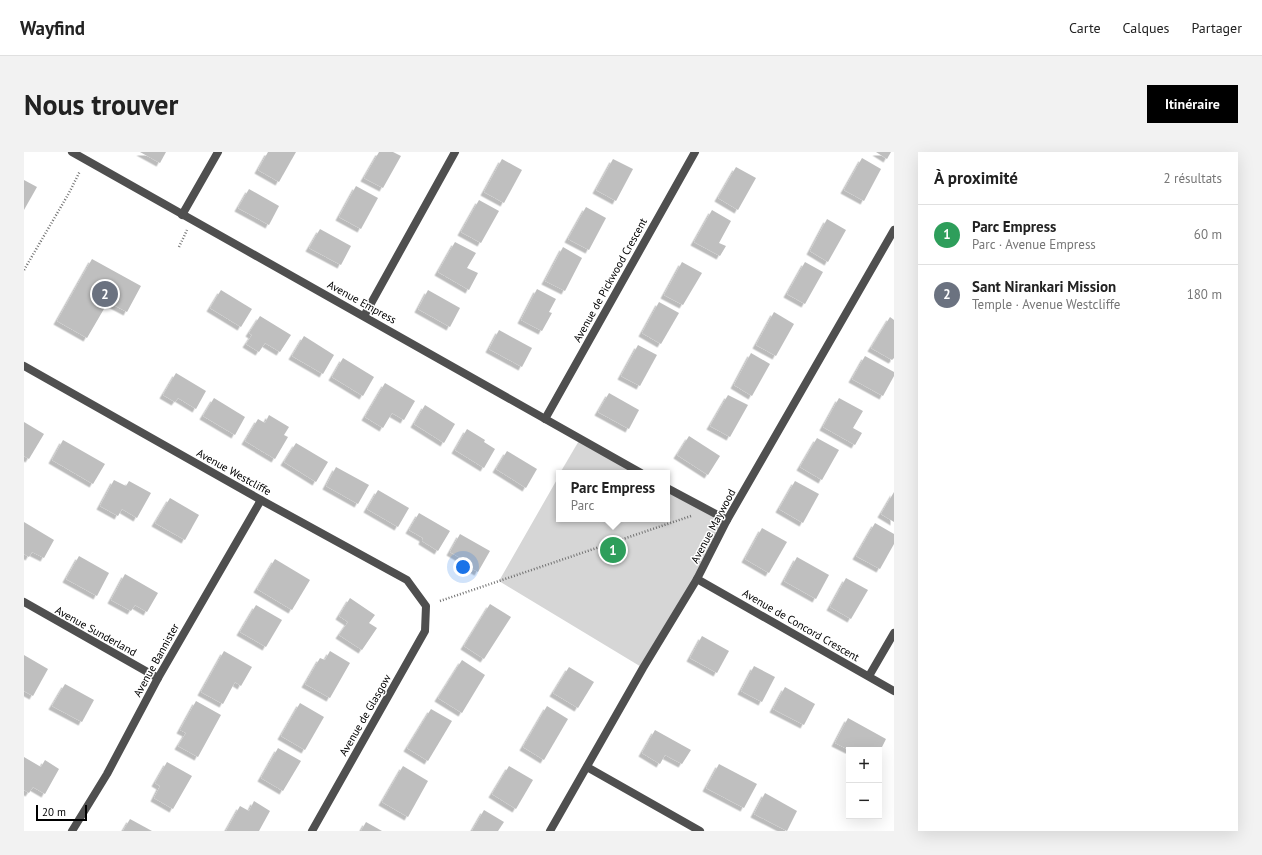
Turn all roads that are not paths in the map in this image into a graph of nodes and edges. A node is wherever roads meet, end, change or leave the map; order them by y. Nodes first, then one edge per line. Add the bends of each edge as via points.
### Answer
1 (72, 152) edge
2 (218, 152) edge
3 (456, 152) edge
4 (695, 152) edge
5 (182, 215) junction
6 (894, 230) edge
7 (364, 316) junction
8 (24, 366) edge
9 (545, 419) junction
10 (635, 470) edge
11 (670, 490) edge
12 (261, 500) junction
13 (727, 520) junction
14 (697, 579) junction
15 (24, 602) edge
16 (426, 606) joint
17 (894, 633) edge
18 (869, 676) junction
19 (158, 678) junction
20 (894, 691) edge
21 (587, 767) junction
22 (72, 831) edge
23 (312, 831) edge
24 (550, 831) edge
25 (700, 831) edge

1 - 5 street, Avenue Empress
2 - 5 street
3 - 7 street
4 - 9 street, Avenue de Pickwood Crescent
5 - 7 street, Avenue Empress
6 - 13 street, Avenue Maywood
7 - 9 street, Avenue Empress
8 - 12 street, Avenue Westcliffe
9 - 10 street, Avenue Empress
11 - 13 street
12 - 16 street, Avenue Westcliffe via 407,580
12 - 19 street, Avenue Bannister
13 - 14 street, Avenue Maywood
14 - 18 street, Avenue de Concord Crescent
14 - 21 street, Avenue Maywood
15 - 19 street, Avenue Sunderland
16 - 23 street, Avenue de Glasgow via 425,631
17 - 18 street
18 - 20 street, Avenue de Concord Crescent
19 - 22 street, Avenue Bannister via 107,774
21 - 24 street, Avenue Maywood
21 - 25 street

